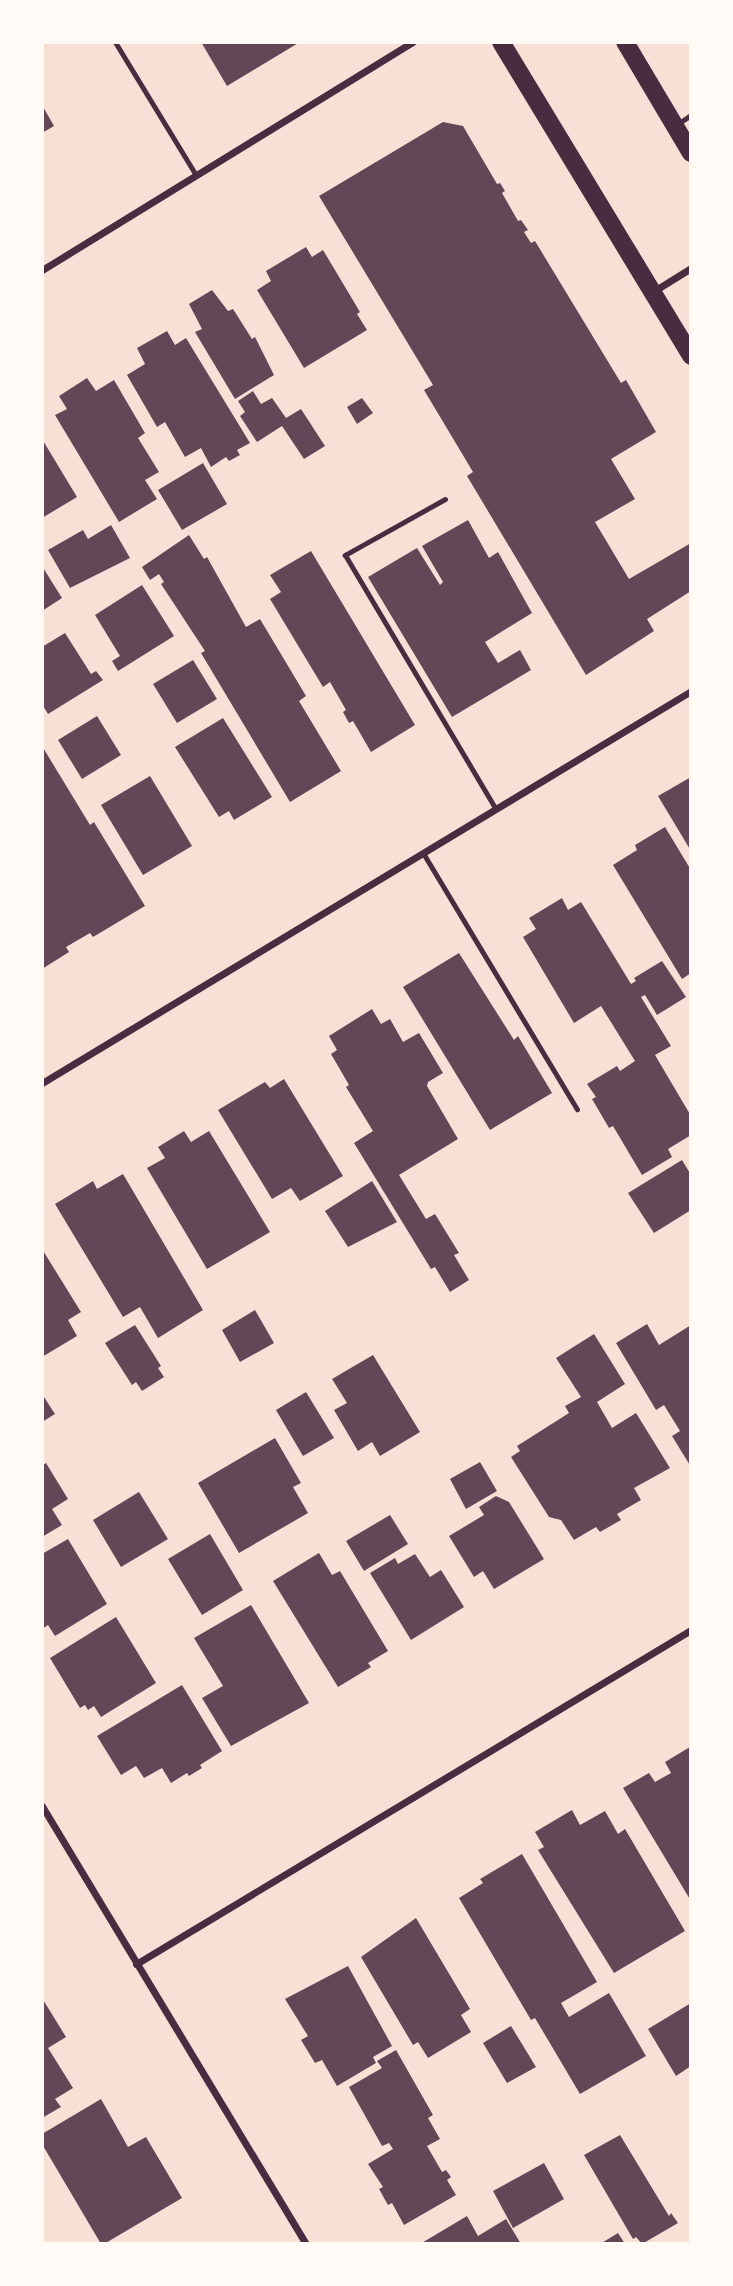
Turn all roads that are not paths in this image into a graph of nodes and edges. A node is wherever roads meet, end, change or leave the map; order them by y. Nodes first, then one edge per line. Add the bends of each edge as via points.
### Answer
1 (115, 42) edge
2 (413, 42) edge
3 (501, 42) edge
4 (625, 42) edge
5 (691, 116) edge
6 (674, 125) junction
7 (691, 153) edge
8 (196, 174) junction
9 (691, 268) edge
10 (42, 270) edge
11 (650, 293) junction
12 (691, 356) edge
13 (445, 499) dead end
14 (691, 691) edge
15 (496, 809) junction
16 (424, 853) junction
17 (42, 1083) edge
18 (577, 1110) dead end
19 (691, 1630) edge
20 (42, 1806) edge
21 (136, 1964) junction
22 (306, 2244) edge

1 - 8 lane
2 - 8 street
3 - 11 main road
4 - 6 main road
5 - 6 lane
6 - 7 main road
8 - 10 street
9 - 11 street
11 - 12 main road
13 - 15 lane via 345,555
14 - 15 street
15 - 16 street
16 - 17 street
16 - 18 lane
19 - 21 street
20 - 21 street
21 - 22 street

